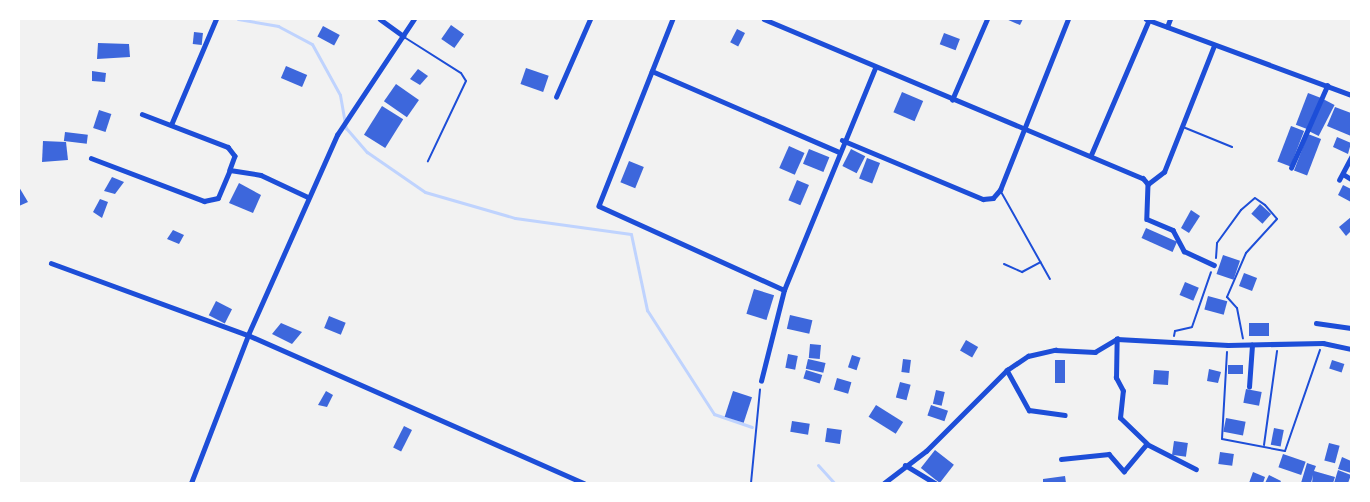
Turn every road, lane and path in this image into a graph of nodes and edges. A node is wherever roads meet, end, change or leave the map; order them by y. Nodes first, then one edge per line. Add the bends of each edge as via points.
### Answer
1 (216, 19) edge
2 (380, 19) edge
3 (414, 19) edge
4 (590, 19) edge
5 (673, 19) edge
6 (764, 19) edge
7 (987, 19) edge
8 (1068, 19) edge
9 (1148, 19) edge
10 (1170, 19) edge
11 (1167, 27) junction
12 (403, 36) junction
13 (1214, 46) junction
14 (875, 68) junction
15 (652, 71) junction
16 (1327, 86) junction
17 (1351, 95) edge
18 (556, 97) dead end
19 (952, 100) junction
20 (142, 114) dead end
21 (171, 125) junction
22 (1183, 127) junction
23 (1023, 128) junction
24 (842, 140) junction
25 (1232, 147) dead end
26 (837, 151) junction
27 (1091, 155) junction
28 (1351, 157) edge
29 (91, 158) dead end
30 (428, 161) dead end
31 (1290, 168) dead end
32 (230, 170) junction
33 (1343, 174) junction
34 (1351, 179) edge
35 (1339, 180) dead end
36 (1148, 184) junction
37 (1000, 190) junction
38 (308, 197) junction
39 (1042, 262) junction
40 (51, 263) dead end
41 (1004, 264) dead end
42 (1214, 265) junction
43 (1050, 279) dead end
44 (784, 290) junction
45 (1316, 323) dead end
46 (1351, 328) edge
47 (248, 335) junction
48 (1117, 339) junction
49 (1278, 341) junction
50 (1173, 343) junction
51 (1323, 343) junction
52 (1245, 344) junction
53 (1228, 345) junction
54 (1252, 345) junction
55 (1351, 348) edge
56 (1007, 370) junction
57 (761, 381) joint
58 (1249, 387) dead end
59 (1065, 415) dead end
60 (1146, 444) junction
61 (1264, 445) junction
62 (1061, 459) dead end
63 (905, 465) junction
64 (1196, 469) dead end
65 (191, 483) edge
66 (584, 483) edge
67 (752, 483) edge
68 (884, 483) edge
69 (935, 483) edge

1 - 21 street
2 - 12 street
3 - 12 street
4 - 18 street
5 - 15 street
6 - 14 street
7 - 19 street
8 - 23 street
9 - 11 street
9 - 27 street
10 - 11 street
11 - 13 street
12 - 30 lane via 461,73 466,81
12 - 38 street via 352,107
13 - 16 street
13 - 22 street
14 - 19 street
14 - 24 street
15 - 26 street
15 - 44 street via 599,196 600,208
16 - 17 street
16 - 31 street
19 - 23 street
20 - 21 street
21 - 32 street via 232,149
22 - 25 lane
22 - 36 street via 1164,172
23 - 27 street
23 - 37 street
24 - 26 street
24 - 37 street via 983,200 993,198
26 - 44 street
27 - 36 street via 1143,178
28 - 33 street
29 - 32 street via 208,202 218,198
32 - 38 street via 261,175
33 - 34 street
33 - 35 street
36 - 42 street via 1147,219 1173,230 1184,251
37 - 39 lane
38 - 47 street
39 - 41 lane via 1022,272
39 - 43 lane
40 - 47 street
42 - 50 path via 1192,327 1175,331
42 - 52 path via 1217,243 1233,219 1255,198 1265,205 1276,219 1246,253 1227,297 1237,308
44 - 57 street
45 - 46 street
47 - 65 street
47 - 66 street
48 - 50 street
48 - 56 street via 1095,352 1055,350 1028,356
48 - 60 street via 1116,378 1123,391 1120,418
49 - 51 street
49 - 54 street
49 - 61 path
50 - 53 street
51 - 55 street
51 - 61 path via 1286,451
52 - 53 street
52 - 54 street
53 - 61 path via 1222,439
54 - 58 street
56 - 59 street via 1029,410
56 - 63 street via 926,451
57 - 67 path
60 - 62 street via 1124,470 1109,454
60 - 64 street
63 - 68 street
63 - 69 street

